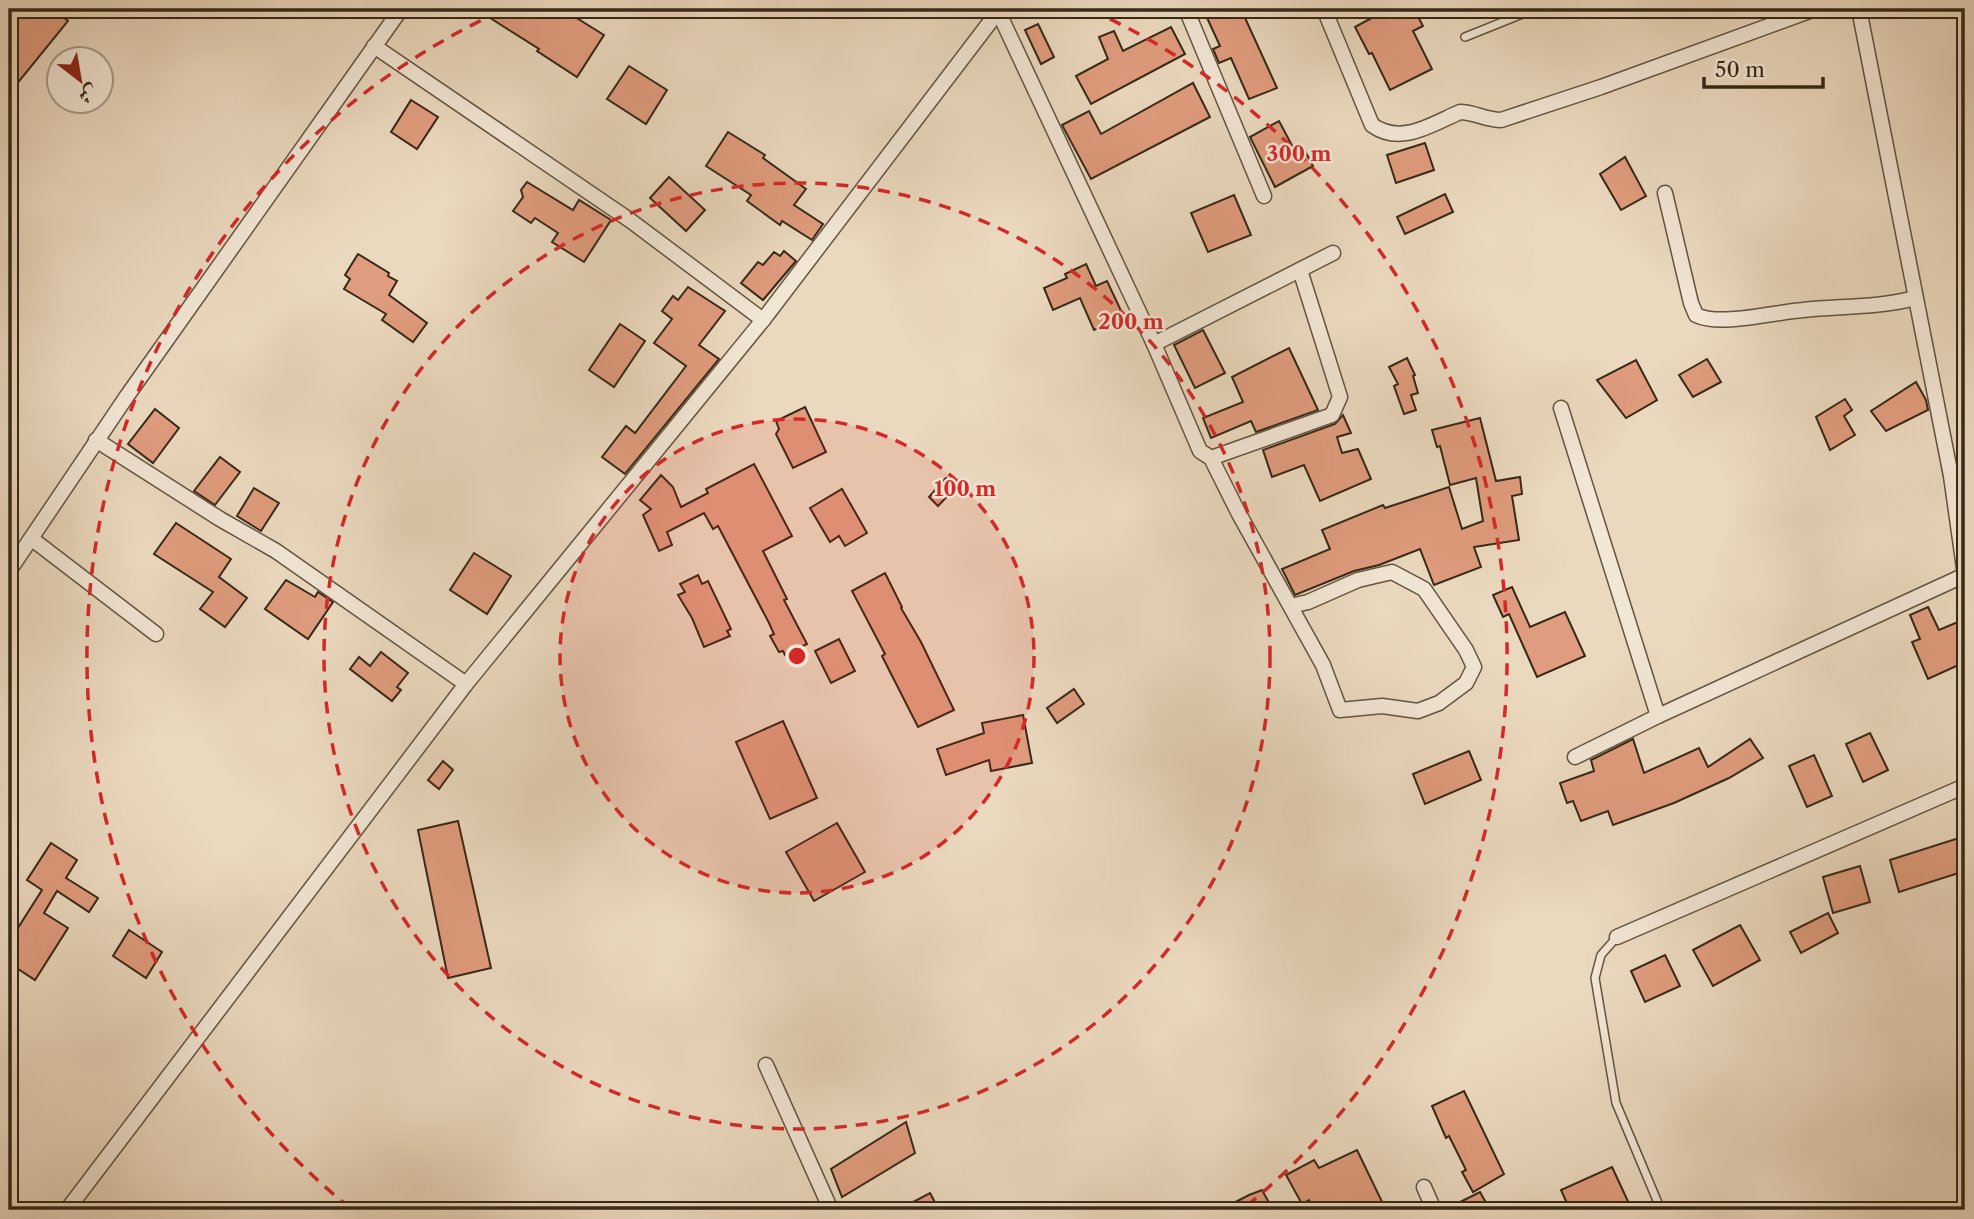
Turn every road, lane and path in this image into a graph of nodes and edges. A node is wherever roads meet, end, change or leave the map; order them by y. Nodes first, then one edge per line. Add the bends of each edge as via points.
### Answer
1 (401, 9) edge
2 (1186, 9) edge
3 (1324, 9) edge
4 (1535, 9) edge
5 (1815, 9) edge
6 (1859, 9) edge
7 (999, 10) edge
8 (1465, 37) dead end
9 (374, 46) junction
10 (1664, 193) dead end
11 (1264, 196) dead end
12 (1333, 253) dead end
13 (1300, 270) junction
14 (1915, 298) junction
15 (763, 320) junction
16 (1154, 344) junction
17 (1561, 408) dead end
18 (96, 440) junction
19 (1211, 458) junction
20 (32, 540) junction
21 (9, 571) edge
22 (1965, 575) edge
23 (1292, 606) junction
24 (156, 634) dead end
25 (466, 684) junction
26 (1658, 716) junction
27 (1575, 757) dead end
28 (1965, 786) edge
29 (1617, 937) joint
30 (766, 1065) dead end
31 (1424, 1187) dead end
32 (67, 1210) edge
33 (831, 1210) edge
34 (1434, 1210) edge
35 (1661, 1210) edge

1 - 9 street
2 - 11 street
3 - 5 street via 1372,125 1393,135 1410,134 1460,112 1500,120
4 - 8 lane
6 - 14 street
7 - 15 street
7 - 16 street
9 - 15 street via 631,222
9 - 18 street
10 - 14 street via 1691,303 1696,315 1703,318 1890,304
12 - 13 street
13 - 16 street
13 - 19 street via 1340,397 1338,406 1332,415
14 - 22 street via 1951,476
15 - 25 street
16 - 19 street via 1200,451
17 - 26 street
18 - 20 street
18 - 25 street via 276,551
19 - 23 street
20 - 21 street
20 - 24 street
22 - 26 street
23 - 23 street via 1340,710 1382,706 1418,711 1439,703 1466,683 1474,667 1424,589 1392,572
25 - 32 street
26 - 27 street
28 - 29 street
29 - 35 lane via 1601,955 1595,978 1616,1103
30 - 33 street
31 - 34 street

